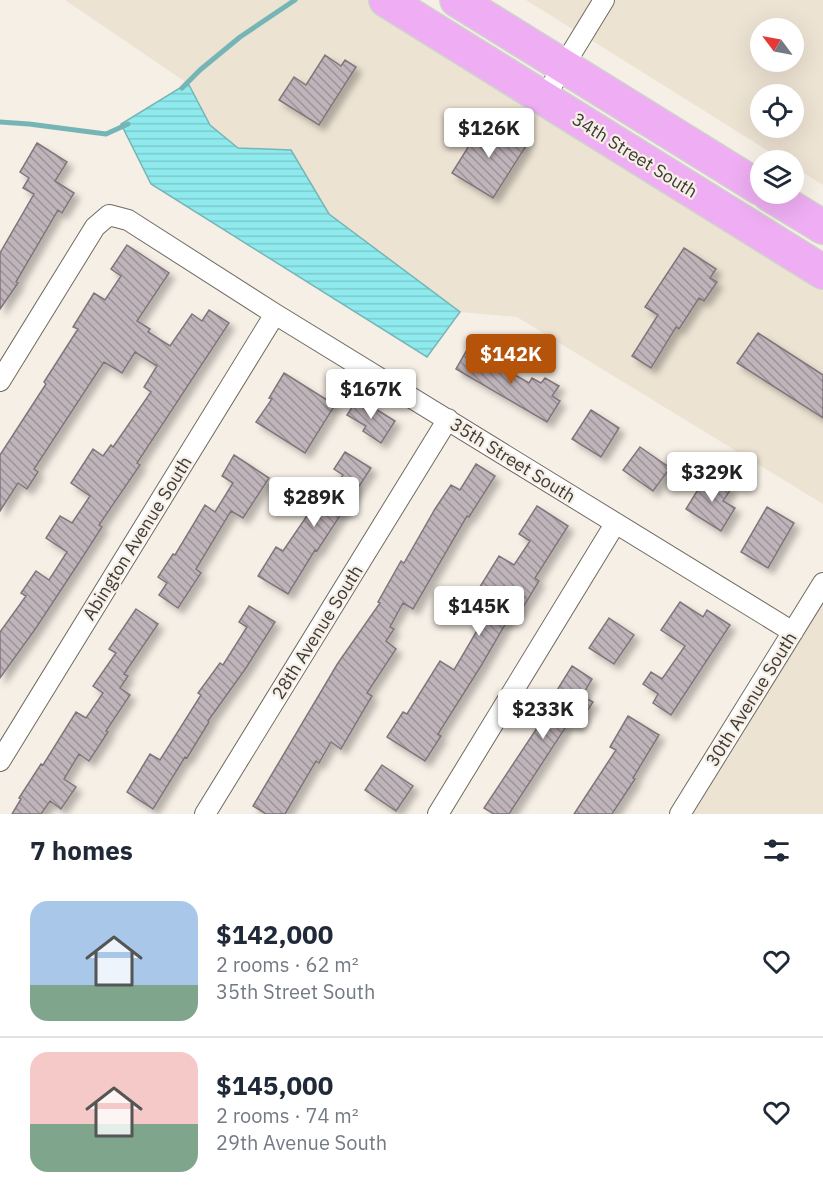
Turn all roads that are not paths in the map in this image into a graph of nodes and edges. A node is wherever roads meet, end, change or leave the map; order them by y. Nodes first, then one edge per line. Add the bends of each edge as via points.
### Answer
1 (386, 0) edge
2 (457, 0) edge
3 (604, 0) edge
4 (563, 66) junction
5 (544, 98) junction
6 (750, 182) edge
7 (785, 204) edge
8 (823, 227) edge
9 (823, 272) edge
10 (275, 314) junction
11 (0, 381) edge
12 (448, 419) junction
13 (615, 524) junction
14 (823, 583) edge
15 (793, 632) junction
16 (0, 761) edge
17 (205, 814) edge
18 (438, 814) edge
19 (680, 814) edge

1 - 5 highway, 34th Street South
2 - 4 highway, 34th Street South
3 - 4 street
4 - 5 street
4 - 6 highway, 34th Street South
5 - 9 highway, 34th Street South
7 - 8 highway
10 - 11 street, 35th Street South via 128,220 109,215 95,227
10 - 12 street, 35th Street South
10 - 16 street, Abington Avenue South
12 - 13 street, 35th Street South
12 - 17 street, 28th Avenue South
13 - 15 street, 35th Street South
13 - 18 street
14 - 15 street, 30th Avenue South
15 - 19 street, 30th Avenue South

